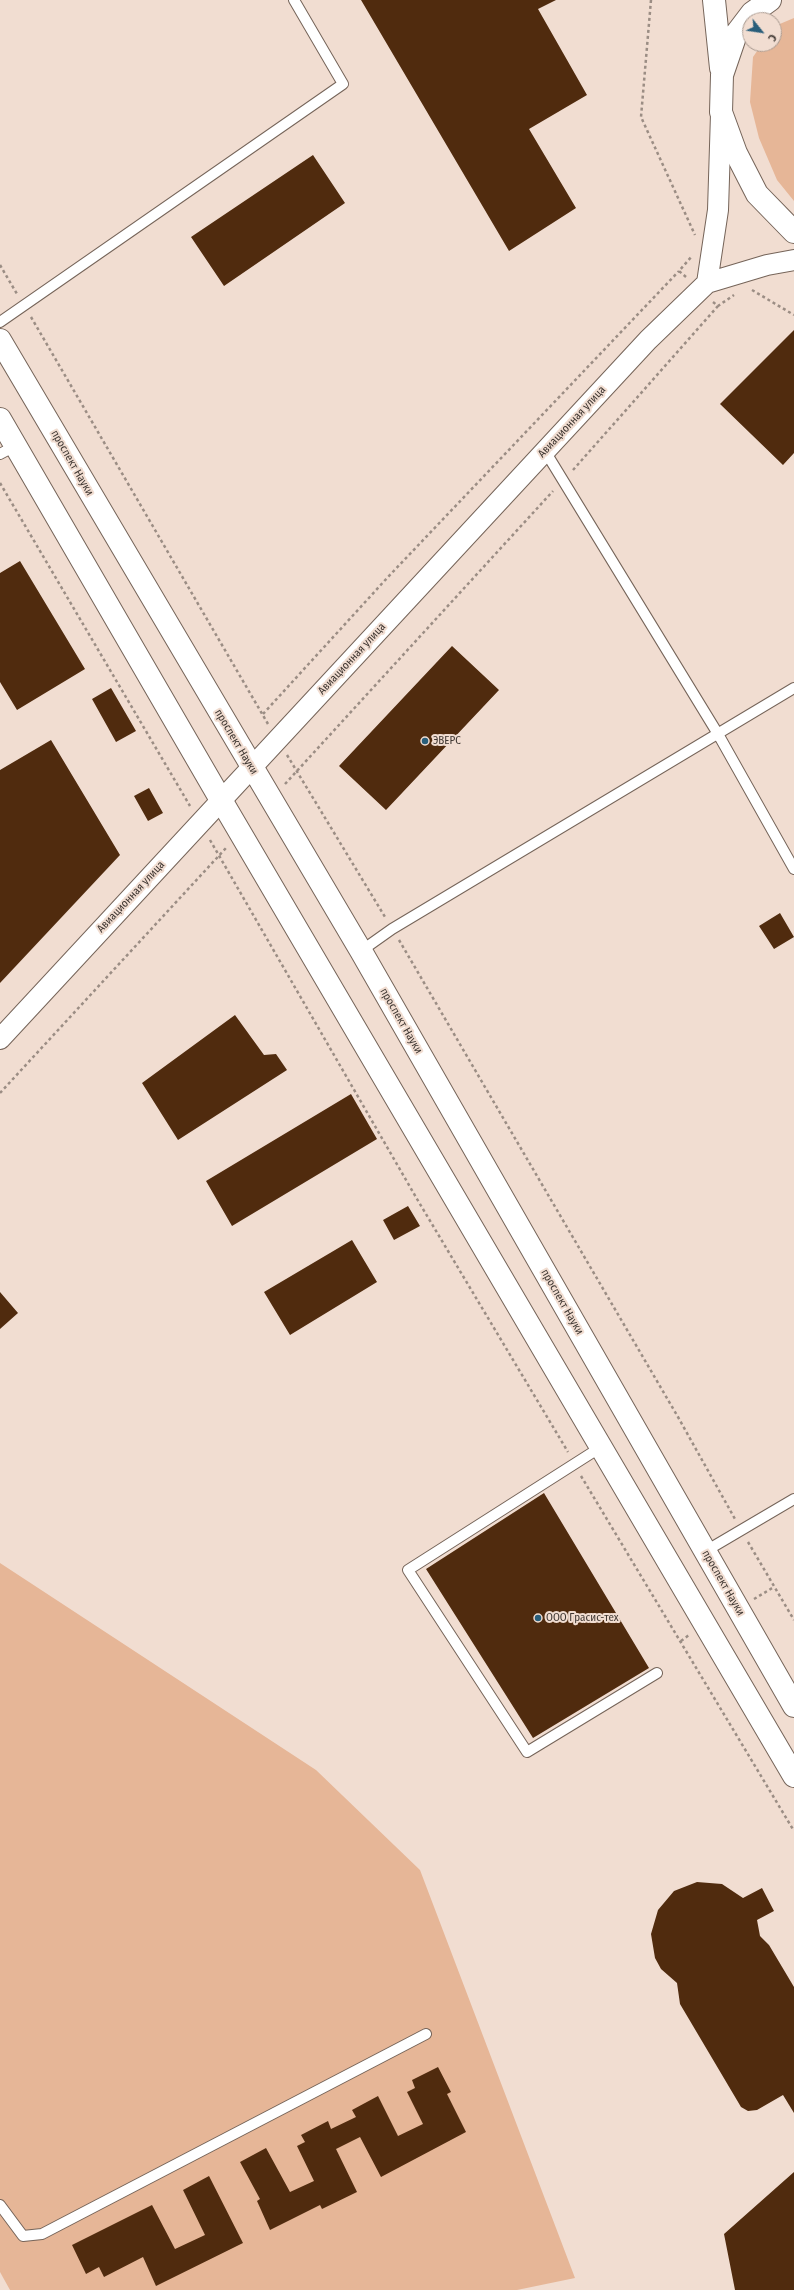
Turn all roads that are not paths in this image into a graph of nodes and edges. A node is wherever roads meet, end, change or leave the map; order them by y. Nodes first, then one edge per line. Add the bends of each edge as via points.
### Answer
1 (294, 0) edge
2 (714, 0) edge
3 (770, 0) edge
4 (722, 75) junction
5 (721, 112) junction
6 (794, 232) edge
7 (794, 260) edge
8 (703, 287) junction
9 (0, 322) edge
10 (0, 340) edge
11 (0, 419) edge
12 (8, 450) edge
13 (545, 451) junction
14 (794, 688) edge
15 (718, 734) junction
16 (252, 768) junction
17 (221, 800) junction
18 (794, 869) edge
19 (361, 951) junction
20 (0, 1039) edge
21 (601, 1447) junction
22 (794, 1499) edge
23 (704, 1552) junction
24 (657, 1673) dead end
25 (794, 1706) edge
26 (794, 1776) edge
27 (426, 2034) dead end
28 (0, 2205) edge

1 - 9 lane via 343,84
2 - 4 street
3 - 4 street via 752,13 736,34
4 - 5 street
5 - 6 street via 736,153 757,194
5 - 8 street via 718,210
7 - 8 street via 767,265
8 - 13 street, Авиационная улица via 648,340
10 - 16 street, проспект Науки
11 - 12 street
12 - 17 street
13 - 15 lane
13 - 16 street, Авиационная улица
14 - 15 lane
15 - 18 lane
15 - 19 lane via 392,929
16 - 17 street, Авиационная улица
16 - 19 street, проспект Науки
17 - 20 street, Авиационная улица
17 - 21 street
19 - 23 street, проспект Науки
21 - 24 lane via 408,1570 527,1752
21 - 26 street
22 - 23 lane
23 - 25 street, проспект Науки
27 - 28 lane via 42,2234 23,2236

